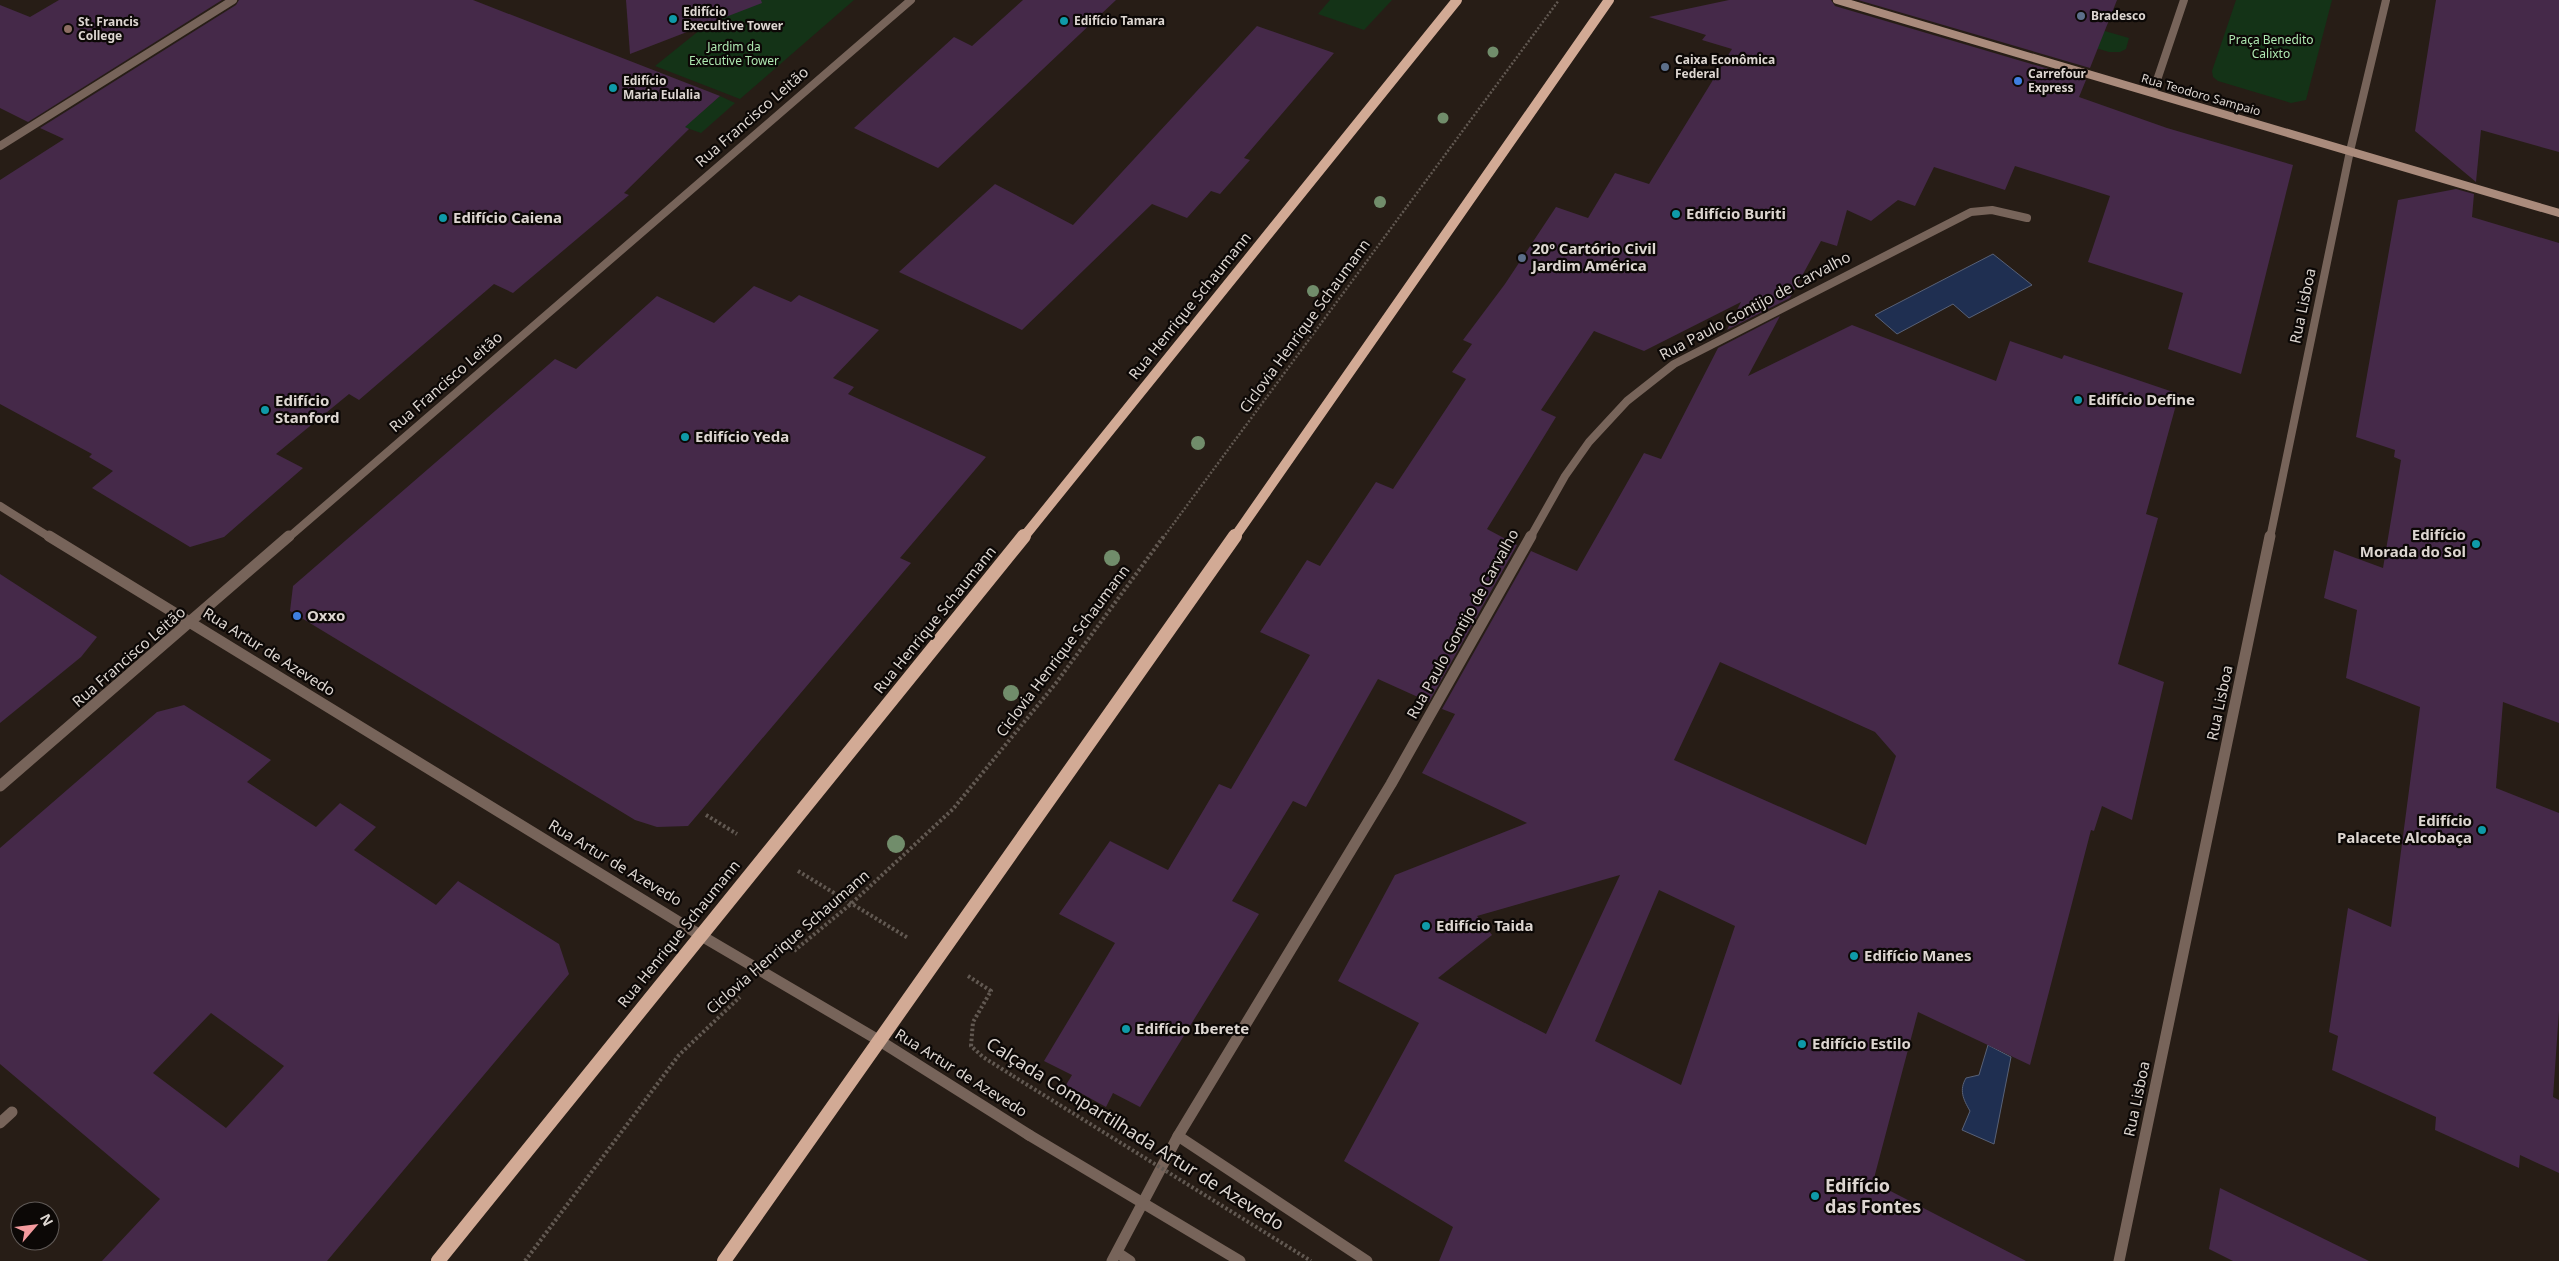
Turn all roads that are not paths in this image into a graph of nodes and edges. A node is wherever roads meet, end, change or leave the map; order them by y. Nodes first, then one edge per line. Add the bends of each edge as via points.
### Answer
1 (233, 0) edge
2 (910, 0) edge
3 (1457, 0) edge
4 (1609, 0) edge
5 (1837, 0) edge
6 (2184, 0) edge
7 (2386, 0) edge
8 (2153, 92) junction
9 (0, 146) edge
10 (2350, 151) junction
11 (2559, 213) edge
12 (2027, 218) dead end
13 (0, 506) edge
14 (190, 623) junction
15 (0, 786) edge
16 (700, 935) junction
17 (880, 1041) junction
18 (12, 1112) dead end
19 (0, 1123) edge
20 (1178, 1136) junction
21 (1115, 1257) edge
22 (438, 1261) edge
23 (724, 1261) edge
24 (1130, 1261) edge
25 (1240, 1261) edge
26 (1367, 1261) edge
27 (2119, 1261) edge

1 - 9 street
2 - 14 street, Rua Francisco Leitão
3 - 16 main road, Rua Henrique Schaumann via 1127,413
4 - 17 main road
5 - 8 main road, Rua Teodoro Sampaio
6 - 8 street
7 - 10 street
8 - 10 main road, Rua Teodoro Sampaio
10 - 11 main road, Rua Teodoro Sampaio
10 - 27 street, Rua Lisboa
12 - 20 street, Rua Paulo Gontijo de Carvalho via 1994,210 1971,212 1674,364 1609,417 1586,443 1565,476 1392,784
13 - 14 street, Rua Artur de Azevedo
14 - 15 street, Rua Francisco Leitão
14 - 16 street, Rua Artur de Azevedo
16 - 17 street, Rua Artur de Azevedo
16 - 22 main road, Rua Henrique Schaumann
17 - 23 main road
17 - 25 street, Rua Artur de Azevedo, bridge via 1029,1135
18 - 19 street
20 - 21 street, Rua Paulo Gontijo de Carvalho
20 - 26 street
21 - 24 street

